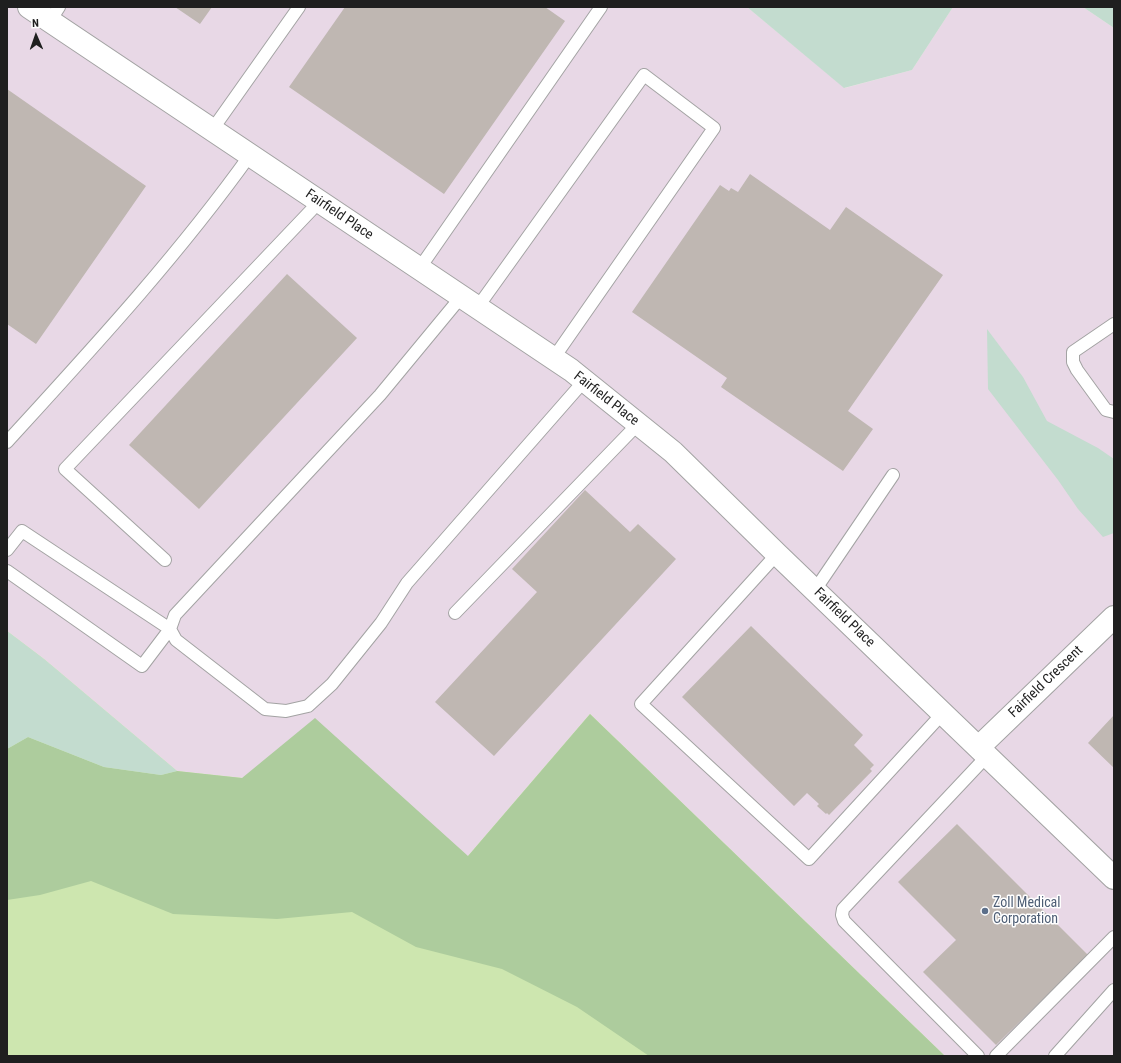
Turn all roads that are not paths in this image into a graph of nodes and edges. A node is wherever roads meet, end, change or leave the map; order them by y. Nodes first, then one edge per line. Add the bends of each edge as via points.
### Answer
1 (29, 7) edge
2 (299, 7) edge
3 (601, 7) edge
4 (54, 14) edge
5 (212, 130) junction
6 (250, 155) junction
7 (320, 202) junction
8 (419, 269) junction
9 (469, 302) junction
10 (1114, 324) edge
11 (553, 359) junction
12 (584, 381) junction
13 (1114, 412) edge
14 (638, 424) junction
15 (7, 442) edge
16 (893, 476) dead end
17 (7, 550) edge
18 (777, 554) junction
19 (166, 560) dead end
20 (7, 571) edge
21 (815, 590) junction
22 (455, 613) dead end
23 (1114, 617) edge
24 (170, 629) junction
25 (943, 713) junction
26 (983, 752) junction
27 (1114, 878) edge
28 (1114, 937) edge
29 (1114, 990) edge
30 (978, 1056) edge
31 (996, 1056) edge
32 (1055, 1056) edge

1 - 4 street, Fairfield Place
2 - 5 lane
3 - 8 lane
4 - 5 street, Fairfield Place
5 - 6 street, Fairfield Place
6 - 7 street, Fairfield Place
6 - 15 lane via 223,193 150,282
7 - 8 street, Fairfield Place
7 - 19 lane via 65,469
8 - 9 street, Fairfield Place
9 - 11 street, Fairfield Place
9 - 11 lane via 644,75 714,128
9 - 24 lane via 175,615
10 - 13 lane via 1073,352 1073,362 1106,410
11 - 12 street, Fairfield Place
12 - 14 street, Fairfield Place
12 - 24 lane via 407,583 381,623 332,684 308,706 286,711 265,709 176,640
14 - 18 street, Fairfield Place via 673,452
14 - 22 lane
16 - 21 lane
17 - 24 lane via 22,531
18 - 21 street, Fairfield Place
18 - 25 lane via 641,704 809,858
20 - 24 lane via 142,666
21 - 25 street, Fairfield Place
23 - 26 street, Fairfield Crescent
25 - 26 street, Fairfield Place
26 - 27 street, Fairfield Place
26 - 30 lane via 843,909 842,915 844,921
28 - 31 lane
29 - 32 lane

